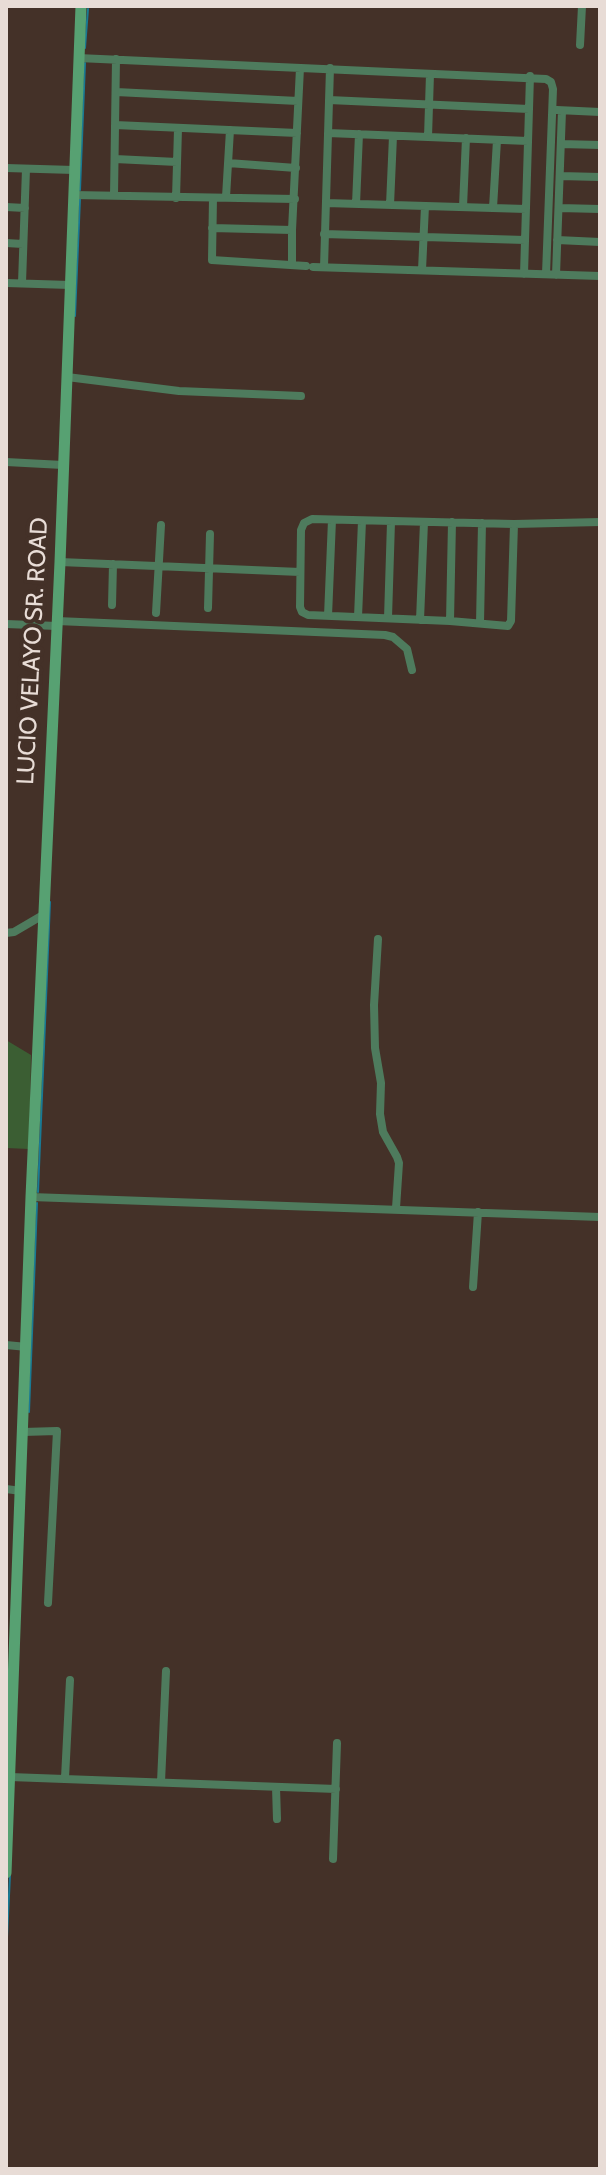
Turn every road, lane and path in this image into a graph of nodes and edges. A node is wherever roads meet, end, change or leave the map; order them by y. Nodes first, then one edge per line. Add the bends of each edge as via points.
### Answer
1 (81, 6) edge
2 (582, 6) edge
3 (580, 45) dead end
4 (82, 58) junction
5 (116, 59) junction
6 (300, 68) junction
7 (330, 68) junction
8 (430, 74) junction
9 (530, 76) junction
10 (116, 92) junction
11 (329, 100) junction
12 (298, 101) junction
13 (429, 105) junction
14 (529, 109) junction
15 (552, 110) junction
16 (562, 111) junction
17 (600, 112) edge
18 (115, 125) junction
19 (178, 129) junction
20 (230, 130) junction
21 (297, 133) junction
22 (328, 133) junction
23 (359, 134) junction
24 (393, 136) junction
25 (428, 137) junction
26 (466, 138) junction
27 (497, 140) junction
28 (528, 141) junction
29 (561, 144) junction
30 (600, 145) edge
31 (115, 159) junction
32 (177, 162) junction
33 (228, 163) junction
34 (6, 168) edge
35 (296, 168) junction
36 (26, 169) junction
37 (74, 170) junction
38 (560, 176) junction
39 (600, 177) edge
40 (73, 195) junction
41 (114, 195) junction
42 (226, 197) junction
43 (176, 198) junction
44 (213, 198) junction
45 (295, 199) junction
46 (326, 203) junction
47 (356, 204) junction
48 (390, 205) junction
49 (425, 206) junction
50 (6, 207) edge
51 (463, 207) junction
52 (25, 208) junction
53 (493, 208) junction
54 (559, 208) junction
55 (526, 209) junction
56 (600, 209) edge
57 (212, 228) junction
58 (292, 230) junction
59 (324, 234) junction
60 (423, 237) junction
61 (525, 240) junction
62 (557, 240) junction
63 (600, 242) edge
64 (6, 243) edge
65 (23, 244) junction
66 (292, 265) junction
67 (324, 267) junction
68 (422, 270) junction
69 (524, 274) junction
70 (546, 274) junction
71 (556, 275) junction
72 (600, 276) edge
73 (6, 283) edge
74 (22, 283) junction
75 (70, 285) junction
76 (67, 377) junction
77 (301, 396) dead end
78 (6, 462) edge
79 (63, 465) junction
80 (332, 520) junction
81 (362, 521) junction
82 (391, 522) junction
83 (424, 522) junction
84 (452, 522) junction
85 (600, 522) edge
86 (482, 523) junction
87 (514, 524) junction
88 (161, 525) dead end
89 (210, 534) dead end
90 (62, 562) junction
91 (113, 564) junction
92 (159, 565) junction
93 (209, 568) junction
94 (300, 572) junction
95 (112, 605) dead end
96 (208, 608) dead end
97 (156, 613) dead end
98 (328, 616) junction
99 (358, 617) junction
100 (388, 618) junction
101 (420, 620) junction
102 (450, 621) junction
103 (59, 623) junction
104 (480, 623) junction
105 (6, 624) edge
106 (412, 670) dead end
107 (43, 915) junction
108 (6, 933) edge
109 (378, 939) dead end
110 (31, 1197) junction
111 (396, 1208) junction
112 (478, 1212) junction
113 (600, 1217) edge
114 (473, 1287) dead end
115 (6, 1345) edge
116 (27, 1347) junction
117 (23, 1432) junction
118 (6, 1489) edge
119 (21, 1491) junction
120 (12, 1584) edge
121 (48, 1603) dead end
122 (166, 1671) dead end
123 (70, 1680) dead end
124 (337, 1743) dead end
125 (10, 1777) junction
126 (65, 1778) junction
127 (161, 1782) junction
128 (276, 1787) junction
129 (336, 1789) junction
130 (277, 1819) dead end
131 (333, 1859) dead end
132 (6, 1861) edge
133 (6, 1873) edge

1 - 4 main road, LUCIO VELAYO SR. ROAD
2 - 3 street
4 - 5 street
4 - 37 main road, LUCIO VELAYO SR. ROAD
5 - 6 street
5 - 10 street
6 - 7 street
6 - 12 street
7 - 8 street
7 - 11 street
8 - 9 street
8 - 13 street
9 - 14 street
9 - 15 street via 551,82
10 - 12 street
10 - 18 street
11 - 13 street
11 - 22 street
12 - 21 street
13 - 14 street
13 - 25 street
14 - 28 street
15 - 16 street
15 - 70 street
16 - 17 street
16 - 29 street
18 - 19 street
18 - 31 street
19 - 20 street
19 - 32 street
20 - 21 street
20 - 33 street
21 - 35 street
22 - 23 street
22 - 46 street
23 - 24 street
23 - 47 street
24 - 25 street
24 - 48 street
25 - 26 street
26 - 27 street
26 - 51 street
27 - 28 street
27 - 53 street
28 - 55 street
29 - 30 street
29 - 38 street
31 - 32 street
31 - 41 street
32 - 43 street
33 - 35 street
33 - 42 street
34 - 36 street
35 - 45 street
36 - 37 street
36 - 52 street
37 - 40 main road, LUCIO VELAYO SR. ROAD
38 - 39 street
38 - 54 street
40 - 41 street
40 - 75 main road, LUCIO VELAYO SR. ROAD
41 - 43 street
42 - 44 street
42 - 45 street
43 - 44 street
44 - 57 street
45 - 58 street
46 - 47 street
46 - 59 street
47 - 48 street
48 - 49 street
49 - 51 street
49 - 60 street
50 - 52 street
51 - 53 street
52 - 65 street
53 - 55 street
54 - 56 street
54 - 62 street
55 - 61 street
57 - 58 street
57 - 66 street via 212,260
58 - 66 street
59 - 60 street
59 - 67 street
60 - 61 street
60 - 68 street
61 - 69 street
62 - 63 street
62 - 71 street
64 - 65 street
65 - 74 street
66 - 67 street
67 - 68 street
68 - 69 street
69 - 70 street
70 - 71 street
71 - 72 street
73 - 74 street
74 - 75 street
75 - 76 main road, LUCIO VELAYO SR. ROAD
76 - 77 street via 179,391
76 - 79 main road, LUCIO VELAYO SR. ROAD
78 - 79 street
79 - 90 main road, LUCIO VELAYO SR. ROAD
80 - 81 street
80 - 94 street via 312,519 302,526
80 - 98 street
81 - 82 street
81 - 99 street
82 - 83 street
82 - 100 street
83 - 84 street
83 - 101 street
84 - 86 street
84 - 102 street
85 - 87 street
86 - 87 street
86 - 104 street
87 - 104 street via 511,621 506,627
88 - 92 street
89 - 93 street
90 - 91 street
90 - 103 main road, LUCIO VELAYO SR. ROAD
91 - 92 street
91 - 95 street
92 - 93 street
92 - 97 street
93 - 94 street
93 - 96 street
94 - 98 street via 302,612
98 - 99 street
99 - 100 street
100 - 101 street
101 - 102 street
102 - 104 street
103 - 105 street
103 - 106 street via 385,635 407,649
103 - 107 main road, LUCIO VELAYO SR. ROAD
107 - 108 street
107 - 110 main road, LUCIO VELAYO SR. ROAD
109 - 111 street via 375,1048 383,1132 399,1163
110 - 111 street
110 - 116 main road, LUCIO VELAYO SR. ROAD
111 - 112 street
112 - 113 street
112 - 114 street
115 - 116 street
116 - 117 main road, LUCIO VELAYO SR. ROAD
117 - 119 main road, LUCIO VELAYO SR. ROAD
117 - 121 street via 57,1431
118 - 119 street
119 - 120 main road, LUCIO VELAYO SR. ROAD
120 - 125 main road, LUCIO VELAYO SR. ROAD
122 - 127 street
123 - 126 street
124 - 129 street
125 - 126 street
125 - 132 main road, LUCIO VELAYO SR. ROAD
126 - 127 street
127 - 128 street
128 - 129 street
128 - 130 street
129 - 131 street
132 - 133 main road, LUCIO VELAYO SR. ROAD

